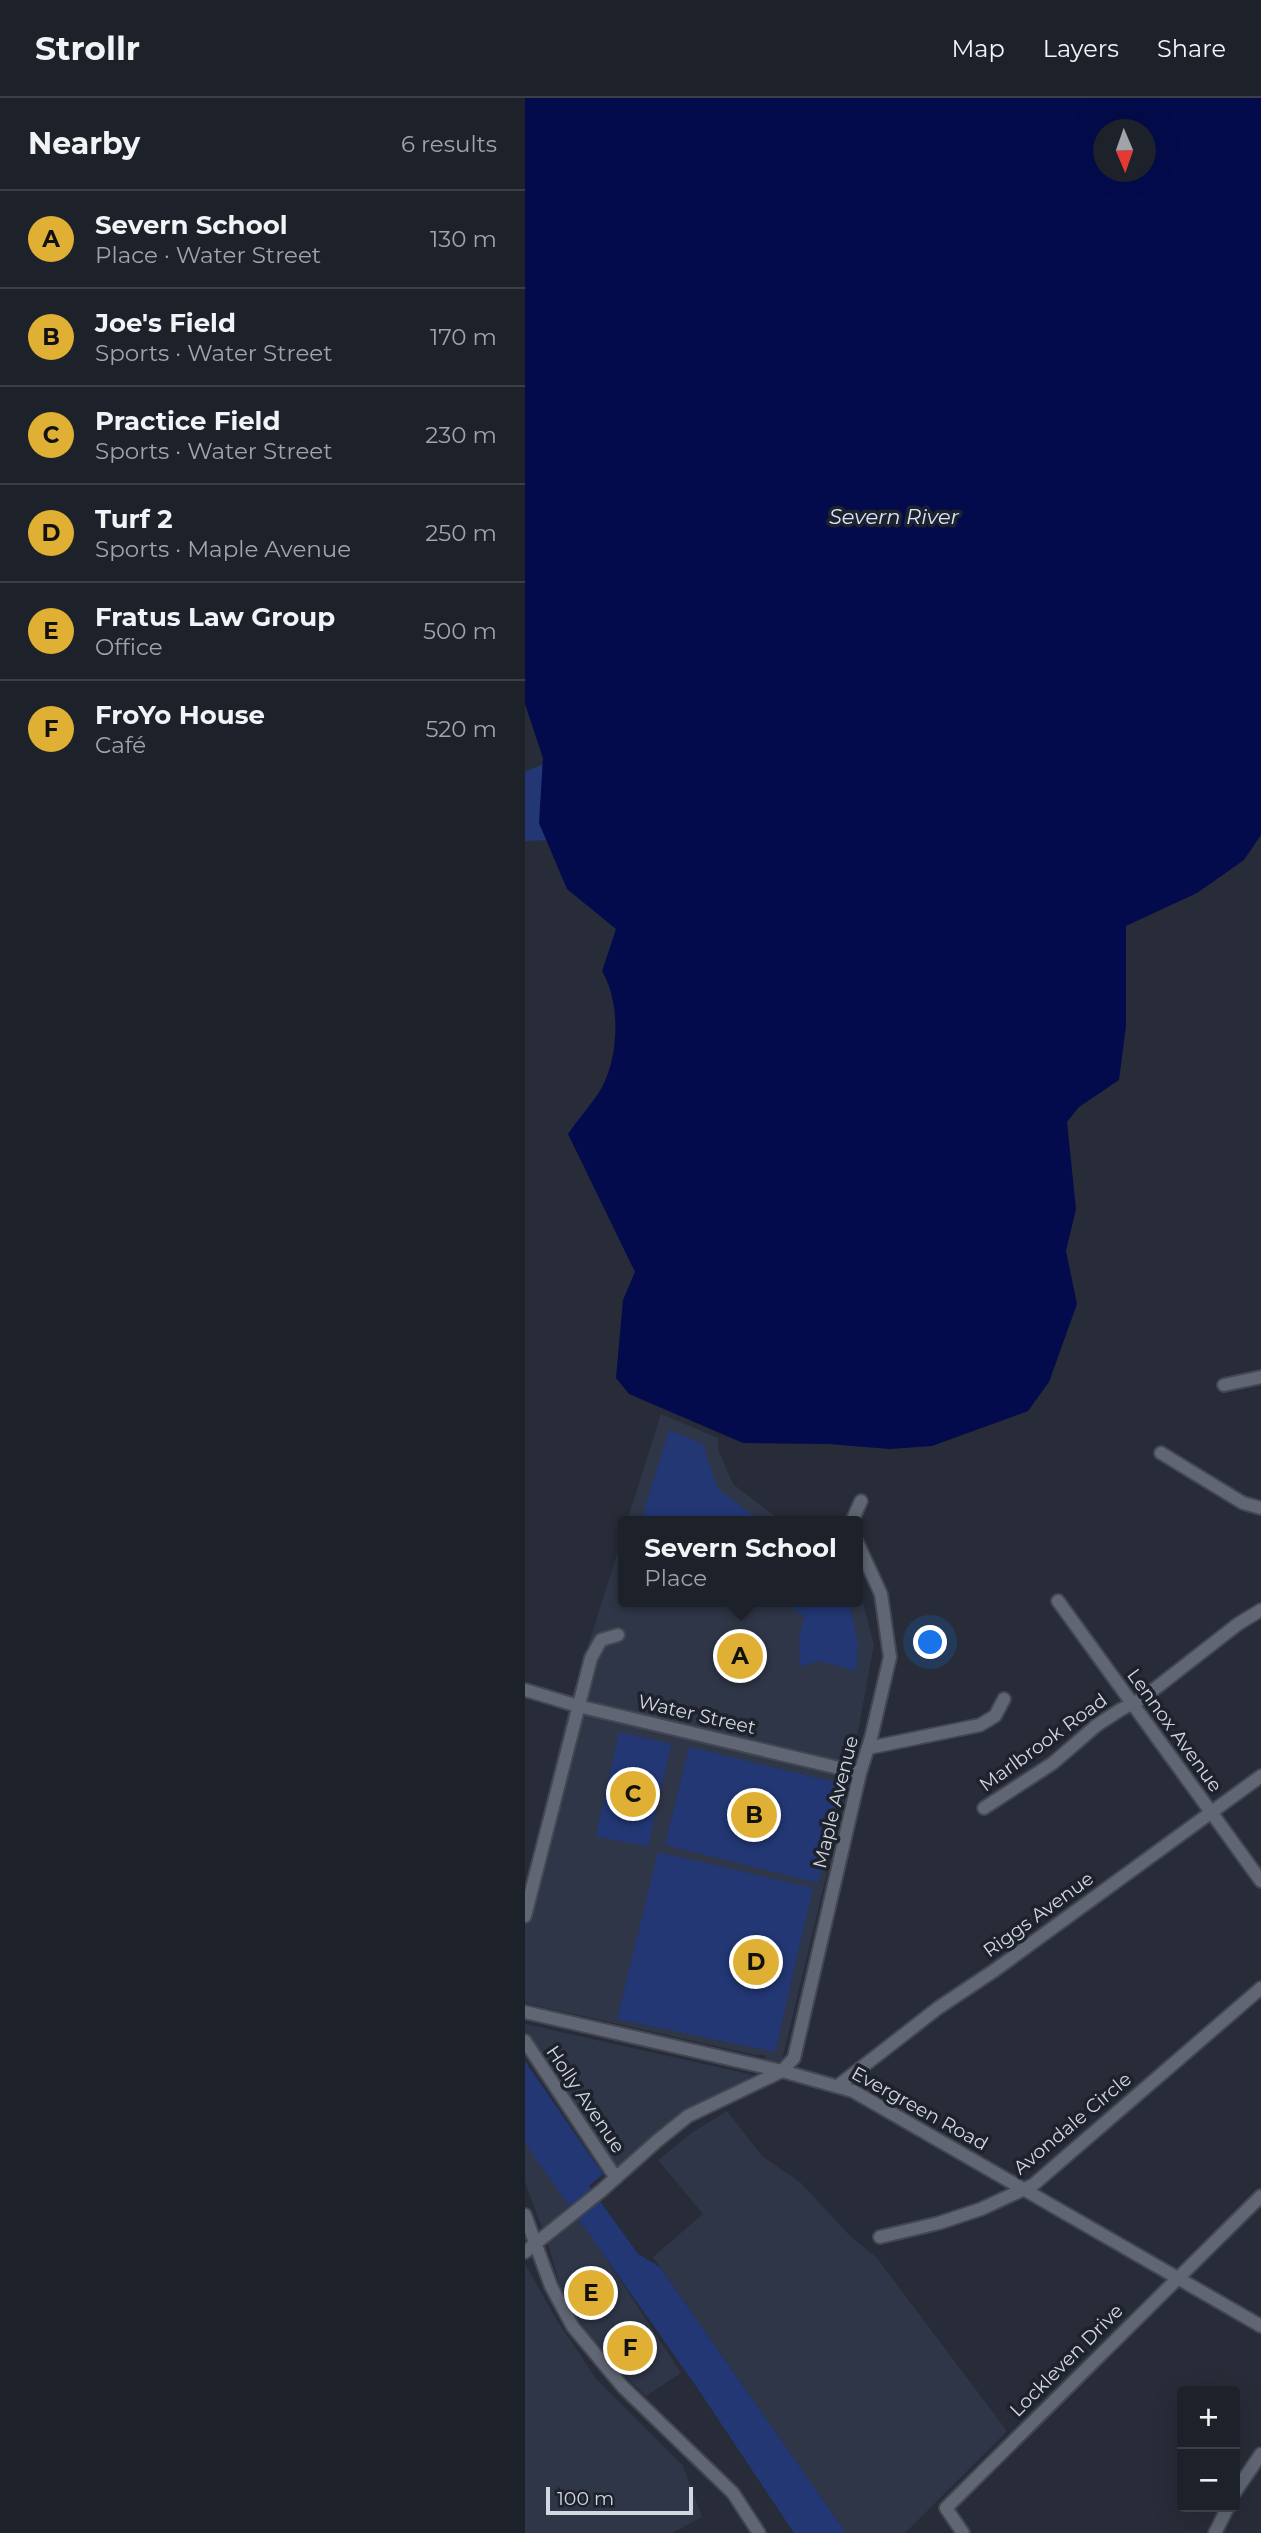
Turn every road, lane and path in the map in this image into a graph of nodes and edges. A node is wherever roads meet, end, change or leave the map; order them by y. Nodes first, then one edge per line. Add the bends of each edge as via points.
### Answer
1 (1261, 1377) edge
2 (1224, 1385) dead end
3 (1161, 1454) dead end
4 (861, 1501) dead end
5 (1261, 1508) edge
6 (854, 1516) edge
7 (863, 1555) edge
8 (1058, 1601) dead end
9 (1261, 1610) edge
10 (618, 1635) dead end
11 (525, 1690) edge
12 (1004, 1699) dead end
13 (1132, 1704) junction
14 (578, 1706) junction
15 (868, 1748) junction
16 (860, 1773) junction
17 (1261, 1776) edge
18 (984, 1808) dead end
19 (1211, 1812) junction
20 (1261, 1881) edge
21 (525, 1916) edge
22 (1261, 1988) edge
23 (525, 2012) edge
24 (525, 2041) edge
25 (782, 2071) junction
26 (839, 2085) junction
27 (616, 2178) junction
28 (1025, 2189) junction
29 (1261, 2196) edge
30 (525, 2215) edge
31 (880, 2237) dead end
32 (530, 2248) edge
33 (1178, 2276) junction
34 (1261, 2326) edge
35 (1261, 2454) edge
36 (1240, 2485) edge
37 (1226, 2512) edge
38 (759, 2533) edge
39 (963, 2533) edge
40 (1215, 2533) edge

1 - 2 street
3 - 5 street via 1243,1503
4 - 6 street
7 - 15 street, Maple Avenue via 881,1594 890,1657
8 - 13 street, Lennox Avenue
9 - 13 street, Marlbrook Road
10 - 14 street via 601,1640 591,1658
11 - 14 street, Water Street
12 - 15 street via 995,1716 981,1725
13 - 18 street, Marlbrook Road
13 - 19 street, Lennox Avenue
14 - 16 street, Water Street
14 - 21 street
15 - 16 street, Maple Avenue
16 - 25 street, Maple Avenue via 794,2058
17 - 19 street, Riggs Avenue
19 - 20 street, Lennox Avenue
19 - 26 street, Riggs Avenue
22 - 28 street, Avondale Circle
23 - 25 street, Evergreen Road
24 - 27 street, Holly Avenue
25 - 26 street, Evergreen Road
25 - 27 street via 688,2116
26 - 28 street, Evergreen Road
27 - 32 street
28 - 31 street, Avondale Circle via 939,2223
28 - 33 street, Evergreen Road
29 - 33 street, Lockleven Drive
30 - 32 street
32 - 38 street via 581,2338 623,2387 733,2493
33 - 34 street, Evergreen Road
33 - 39 street, Lockleven Drive via 946,2508
35 - 36 street
37 - 40 street

